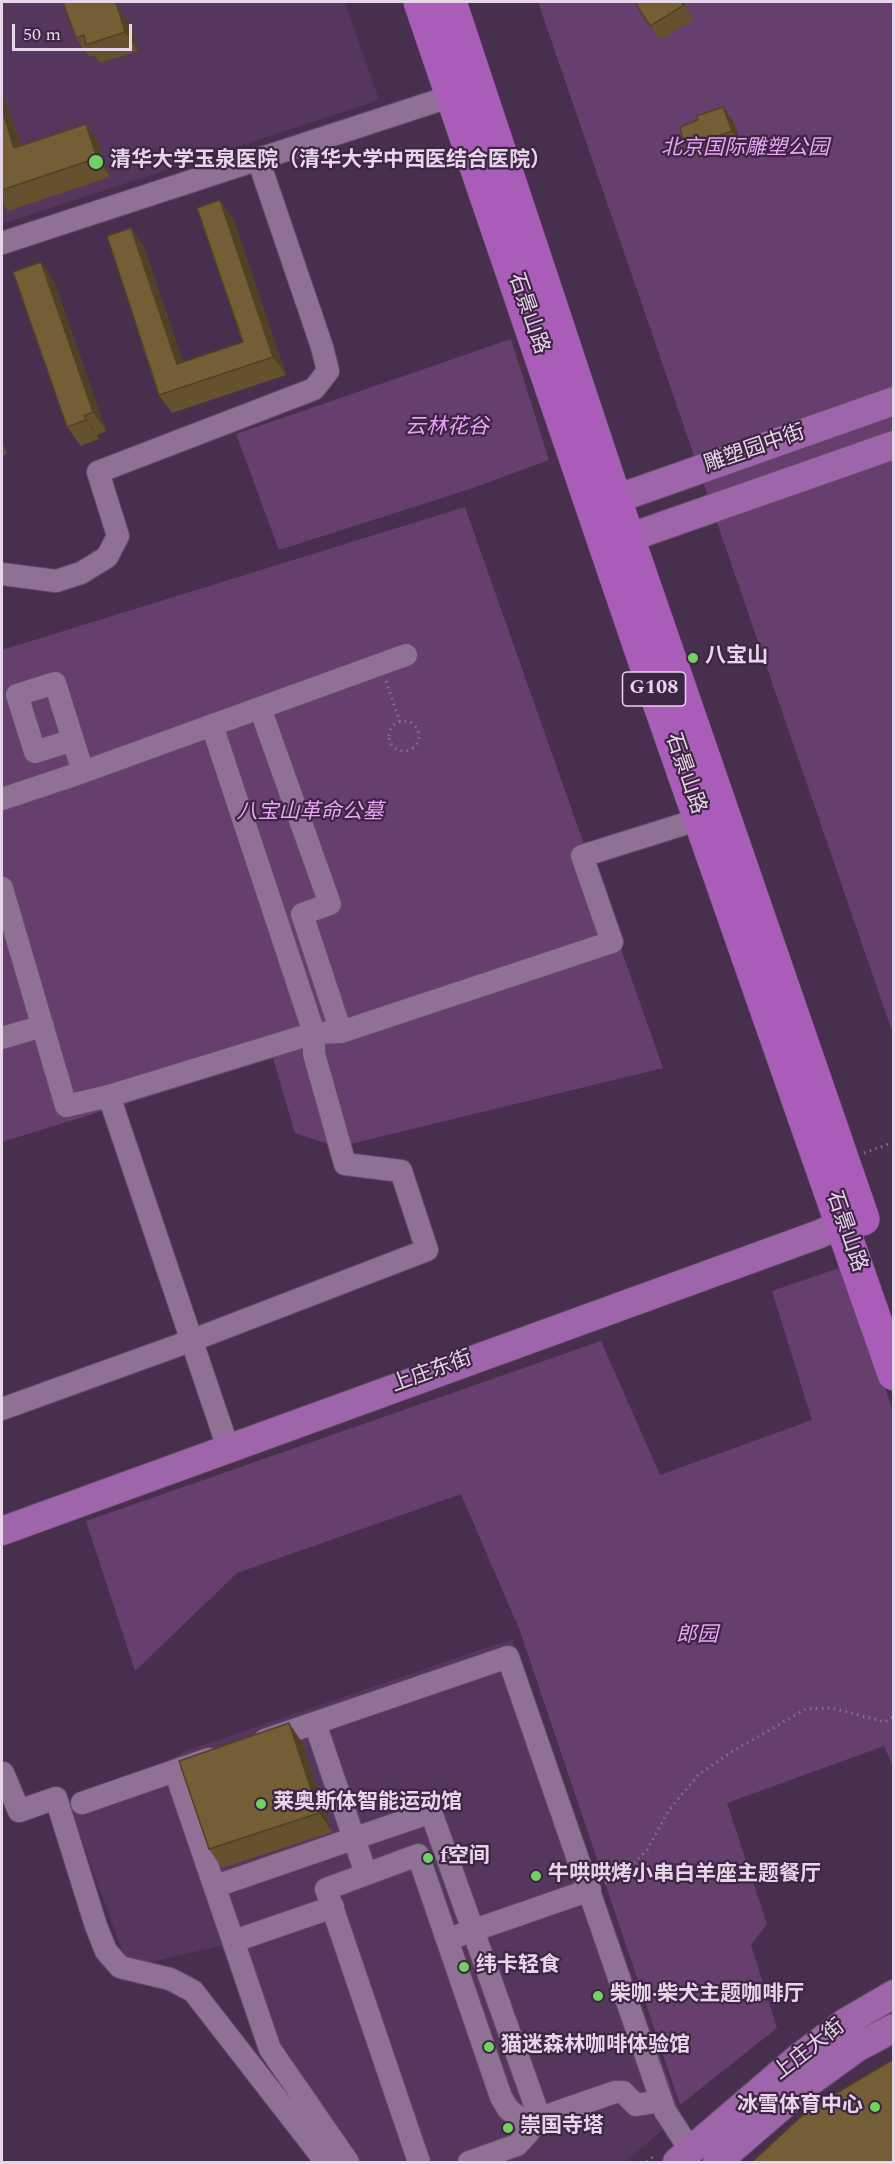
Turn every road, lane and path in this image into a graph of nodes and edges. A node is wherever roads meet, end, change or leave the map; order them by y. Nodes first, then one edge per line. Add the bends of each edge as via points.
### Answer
1 (420, 2) edge
2 (450, 2) edge
3 (466, 91) junction
4 (258, 159) junction
5 (2, 243) edge
6 (894, 402) edge
7 (894, 445) edge
8 (615, 496) junction
9 (628, 538) junction
10 (2, 574) edge
11 (406, 655) dead end
12 (380, 664) junction
13 (260, 708) junction
14 (400, 722) junction
15 (212, 725) junction
16 (73, 740) dead end
17 (83, 772) junction
18 (2, 799) edge
19 (700, 819) junction
20 (2, 888) edge
21 (44, 1026) junction
22 (341, 1032) junction
23 (314, 1033) junction
24 (2, 1038) edge
25 (109, 1096) junction
26 (894, 1142) edge
27 (844, 1161) junction
28 (849, 1209) junction
29 (894, 1309) edge
30 (193, 1340) junction
31 (894, 1374) edge
32 (2, 1408) edge
33 (225, 1440) junction
34 (2, 1515) edge
35 (2, 1532) edge
36 (894, 1716) edge
37 (315, 1723) junction
38 (175, 1771) junction
39 (2, 1774) edge
40 (82, 1803) dead end
41 (354, 1838) junction
42 (366, 1874) junction
43 (216, 1886) junction
44 (590, 1890) junction
45 (333, 1907) junction
46 (474, 1931) junction
47 (447, 1940) junction
48 (234, 1941) junction
49 (894, 1994) edge
50 (894, 2028) edge
51 (662, 2101) junction
52 (533, 2121) junction
53 (684, 2157) edge
54 (326, 2163) edge
55 (348, 2163) edge
56 (419, 2163) edge
57 (469, 2163) edge
58 (717, 2163) edge

1 - 3 highway, 石景山路 / G108
2 - 3 highway, 石景山路 / G108
3 - 4 street
3 - 8 highway, 石景山路 / G108
3 - 19 highway, 石景山路 / G108
4 - 5 street
4 - 10 street via 328,371 314,388 98,472 118,536 107,557 81,573 56,581
6 - 8 main road, 雕塑园中街
7 - 9 main road, 雕塑园中街
8 - 9 highway, 石景山路 / G108
9 - 27 highway, 石景山路 / G108
11 - 12 street
12 - 13 street
12 - 14 path
13 - 15 street
13 - 22 street via 330,904 302,914
14 - 14 path via 412,724 418,732 415,746 407,750 398,750 389,739 391,730
15 - 17 street
15 - 23 street
16 - 17 street
17 - 18 street
19 - 22 street via 582,856 612,942
19 - 28 highway, 石景山路 / G108 via 811,1141
20 - 21 street
21 - 24 street
21 - 25 street via 66,1106
22 - 23 street
23 - 25 street
23 - 30 street via 314,1054 345,1164 401,1171 427,1250
25 - 30 street
26 - 27 path
27 - 28 highway, 石景山路 / G108
28 - 29 highway, 石景山路 / G108
28 - 31 highway, 石景山路 / G108
28 - 33 main road, 上庄东街 via 810,1216
30 - 32 street
30 - 33 street
33 - 34 main road, 上庄东街
33 - 35 main road, 上庄东街
36 - 44 path via 885,1722 832,1708 806,1709 699,1774 669,1810 648,1850 620,1877
37 - 38 street
37 - 41 street
37 - 44 street via 508,1657
38 - 40 street
38 - 43 street
39 - 54 street via 19,1811 56,1797 106,1951 120,1967 170,1979 193,1991
41 - 42 street
41 - 43 street
41 - 46 street via 431,1812
42 - 45 street via 326,1889
42 - 47 street via 418,1856
43 - 48 street
44 - 46 street
44 - 51 street
45 - 48 street
45 - 56 street
46 - 47 street
46 - 52 street
47 - 52 street via 501,2097 508,2109
48 - 55 street via 270,2049
49 - 53 main road, 上庄大街 via 846,2022 797,2059
50 - 58 main road, 上庄大街 via 858,2047 811,2081
51 - 52 street via 636,2105 623,2092 615,2092
51 - 53 street
52 - 57 street via 518,2145

